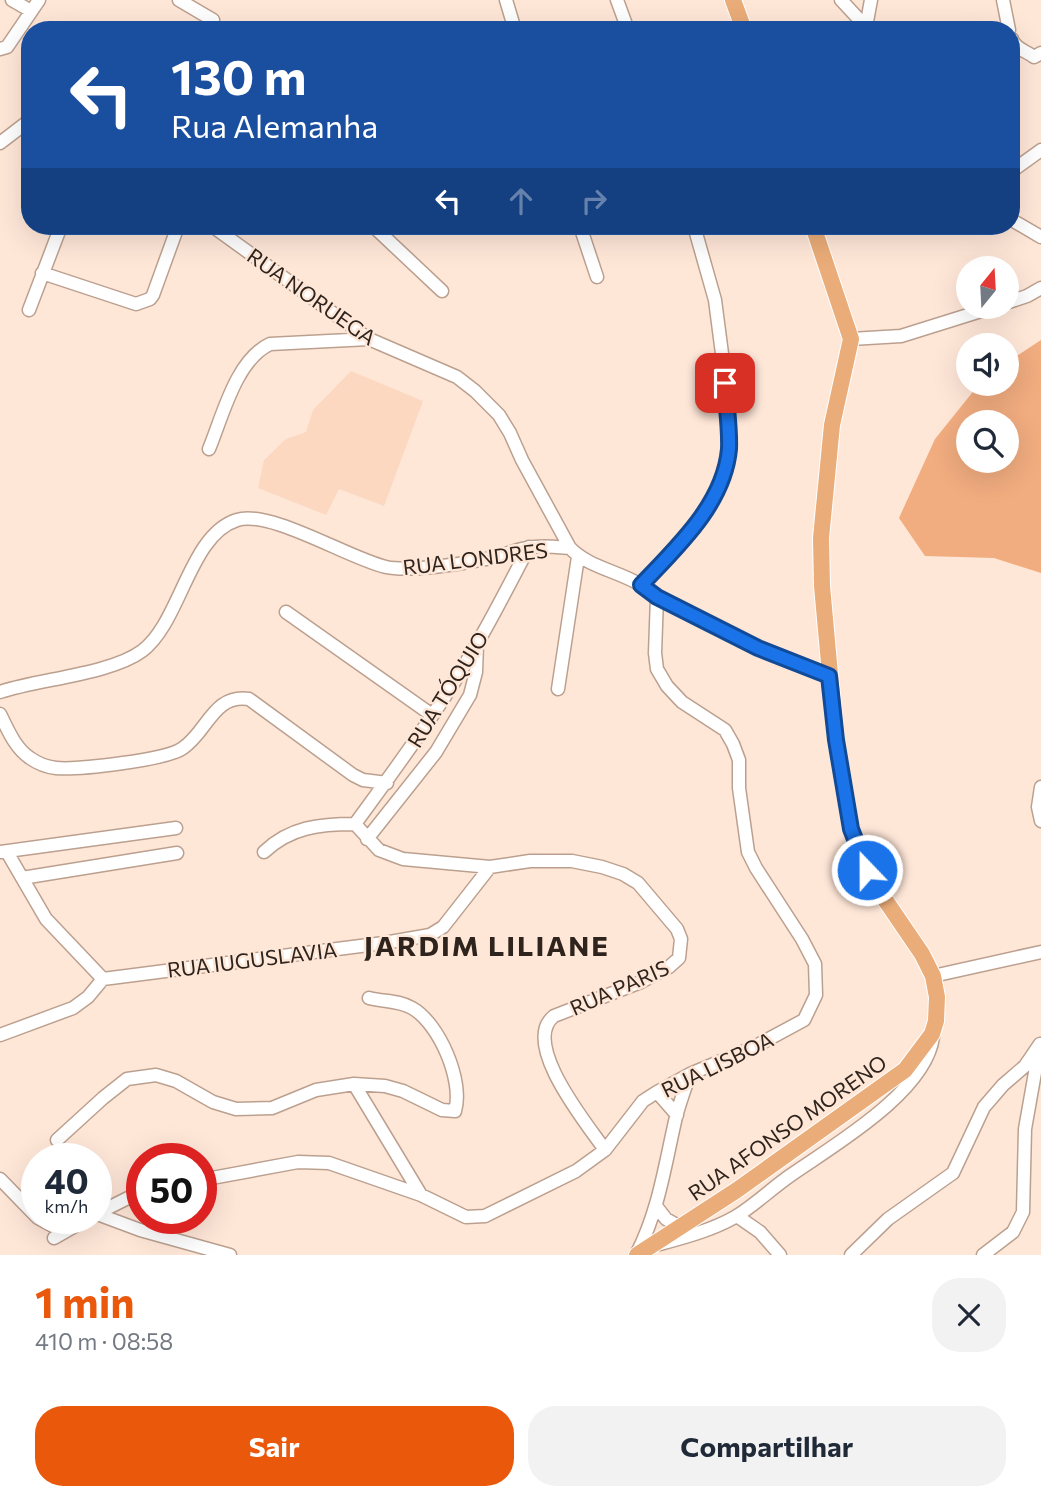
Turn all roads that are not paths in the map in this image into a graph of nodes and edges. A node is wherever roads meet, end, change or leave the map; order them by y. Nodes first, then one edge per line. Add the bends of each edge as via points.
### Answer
1 (12, 0) edge
2 (178, 0) edge
3 (506, 0) edge
4 (617, 0) edge
5 (733, 0) edge
6 (841, 0) edge
7 (871, 0) edge
8 (1003, 0) edge
9 (35, 6) edge
10 (213, 20) dead end
11 (25, 21) edge
12 (512, 21) edge
13 (625, 21) edge
14 (741, 21) edge
15 (861, 21) edge
16 (869, 21) edge
17 (1007, 21) edge
18 (21, 26) edge
19 (0, 49) edge
20 (1020, 49) edge
21 (1037, 55) edge
22 (21, 127) edge
23 (0, 143) edge
24 (1041, 150) edge
25 (1020, 165) edge
26 (1020, 225) edge
27 (57, 235) edge
28 (175, 235) edge
29 (225, 235) edge
30 (383, 235) edge
31 (583, 235) edge
32 (697, 235) edge
33 (816, 235) edge
34 (1041, 237) edge
35 (42, 273) junction
36 (597, 277) dead end
37 (1041, 288) edge
38 (442, 291) dead end
39 (1019, 299) edge
40 (29, 310) dead end
41 (956, 319) edge
42 (369, 339) junction
43 (851, 339) junction
44 (209, 449) dead end
45 (529, 547) junction
46 (574, 553) junction
47 (641, 585) junction
48 (657, 597) junction
49 (286, 612) dead end
50 (477, 644) junction
51 (829, 676) junction
52 (558, 689) dead end
53 (2, 692) edge
54 (0, 714) edge
55 (432, 715) junction
56 (387, 782) junction
57 (1041, 787) edge
58 (1041, 821) edge
59 (355, 824) junction
60 (176, 828) dead end
61 (367, 839) junction
62 (4, 852) edge
63 (264, 852) dead end
64 (177, 853) dead end
65 (490, 867) junction
66 (22, 878) junction
67 (1041, 953) edge
68 (933, 976) junction
69 (103, 979) junction
70 (369, 998) dead end
71 (934, 1028) junction
72 (0, 1035) edge
73 (1041, 1043) edge
74 (690, 1074) junction
75 (354, 1084) junction
76 (657, 1092) junction
77 (677, 1115) junction
78 (57, 1140) dead end
79 (605, 1150) junction
80 (0, 1178) edge
81 (217, 1178) edge
82 (421, 1195) junction
83 (21, 1201) edge
84 (656, 1206) junction
85 (737, 1216) junction
86 (112, 1221) edge
87 (680, 1227) junction
88 (641, 1252) edge
89 (230, 1255) edge
90 (780, 1255) edge
91 (851, 1255) edge
92 (983, 1255) edge

1 - 9 street
2 - 10 street
3 - 12 street
4 - 13 street
5 - 14 main road
6 - 15 street
7 - 16 street
8 - 17 street
9 - 11 street
18 - 19 street via 7,47
20 - 21 street
22 - 23 street
24 - 25 street
26 - 34 street
27 - 35 street
28 - 35 street via 153,295 143,303
29 - 42 street, RUA NORUEGA
30 - 38 street
31 - 36 street
32 - 47 street via 715,300 729,452 719,488 700,519
33 - 43 main road
35 - 40 street
37 - 39 street
41 - 43 street via 901,336
42 - 44 street via 270,344 259,349 242,370
42 - 46 street, RUA NORUEGA via 457,377 499,415
43 - 51 main road, RUA AFONSO MORENO via 832,425 821,538
45 - 46 street, RUA LONDRES
45 - 50 street, RUA TÓQUIO
45 - 53 street, RUA LONDRES via 486,559 391,568 269,522 238,519 210,540 172,610 142,651 113,665
46 - 47 street
46 - 52 street
47 - 48 street
48 - 51 street via 758,648
48 - 74 street, RUA LISBOA via 657,669 682,702 725,730 733,744 739,760 748,852 802,939 815,964 817,981 817,995 804,1020
49 - 55 street
50 - 55 street, RUA TÓQUIO
50 - 61 street via 477,672 470,695 436,752
51 - 68 main road, RUA AFONSO MORENO via 851,829 860,855
54 - 56 street via 22,752 58,768 163,757 184,748 226,701 248,699 353,775
55 - 56 street, RUA TÓQUIO
56 - 59 street, RUA TÓQUIO
57 - 58 street
59 - 61 street
59 - 63 street via 309,827 290,833
60 - 62 street
61 - 65 street via 379,850 403,859
62 - 66 street
64 - 66 street
65 - 69 street, RUA IUGUSLAVIA via 443,927 430,935
65 - 79 street, RUA PARIS via 549,860 602,867 638,883 677,929 679,958 669,967 546,1022 547,1056
66 - 69 street via 46,919
67 - 68 street
68 - 71 main road, RUA AFONSO MORENO via 937,997
69 - 72 street via 73,1007
70 - 75 street via 411,1007 427,1022 453,1066 456,1108 447,1112 403,1091
71 - 85 street, RUA AFONSO MORENO via 932,1043 915,1076 888,1105
71 - 87 main road, RUA AFONSO MORENO via 905,1070
73 - 91 street via 984,1107 953,1172 888,1219
73 - 92 street via 1026,1129 1023,1213 1013,1232
74 - 76 street, RUA LISBOA
74 - 77 street
75 - 78 street via 323,1088 272,1108 249,1111 213,1102 163,1076 127,1079
75 - 82 street
76 - 77 street
76 - 79 street, RUA LISBOA via 643,1101
77 - 84 street
79 - 82 street, RUA LISBOA via 576,1171 485,1216 467,1217
80 - 83 street
81 - 82 street, RUA LISBOA via 316,1161
84 - 87 street
84 - 88 street
85 - 88 street, RUA AFONSO MORENO
85 - 90 street via 760,1232
86 - 89 street
87 - 88 main road, RUA AFONSO MORENO

